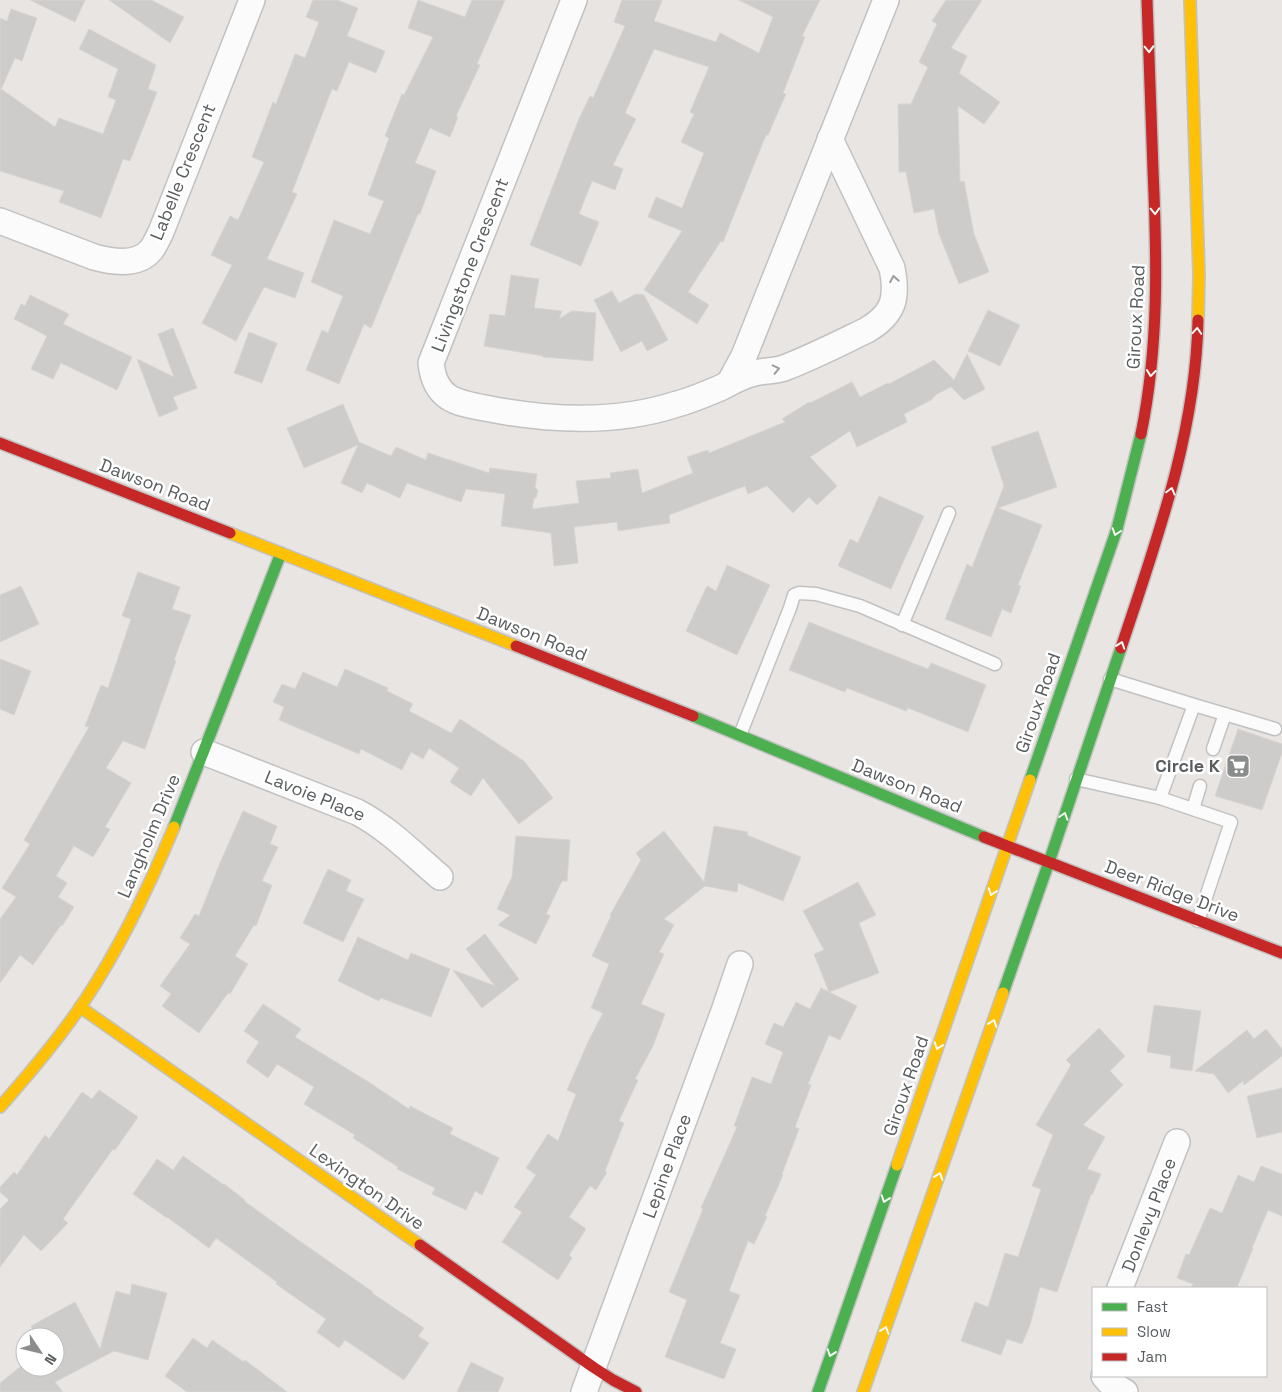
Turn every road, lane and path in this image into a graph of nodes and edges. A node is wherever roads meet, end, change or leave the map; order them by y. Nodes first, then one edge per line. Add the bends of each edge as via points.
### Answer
1 (252, 0) edge
2 (574, 0) edge
3 (886, 0) edge
4 (1147, 0) edge
5 (1190, 0) edge
6 (830, 138) junction
7 (0, 221) edge
8 (730, 382) junction
9 (0, 442) edge
10 (949, 513) dead end
11 (281, 553) junction
12 (902, 625) junction
13 (995, 664) dead end
14 (1110, 678) junction
15 (1194, 705) junction
16 (1225, 714) junction
17 (1274, 729) dead end
18 (740, 735) junction
19 (1214, 749) dead end
20 (204, 752) junction
21 (1076, 779) junction
22 (1200, 786) dead end
23 (1160, 798) junction
24 (1193, 809) junction
25 (1008, 846) junction
26 (1049, 862) junction
27 (440, 877) dead end
28 (1198, 921) junction
29 (1282, 953) edge
30 (740, 964) dead end
31 (80, 1006) junction
32 (0, 1107) edge
33 (1177, 1142) dead end
34 (1120, 1287) edge
35 (593, 1367) junction
36 (1105, 1377) edge
37 (584, 1392) edge
38 (636, 1392) edge
39 (818, 1392) edge
40 (863, 1392) edge
41 (1125, 1392) edge

1 - 7 street, Labelle Crescent via 161,232 150,251 136,260 124,262 102,259
2 - 8 street, Livingstone Crescent via 431,363 434,382 447,396 466,404 522,415 589,419 613,418 676,405
3 - 6 street
4 -> 25 main road, Giroux Road via 1156,240 1155,324 1146,407 1117,529
14 -> 5 main road via 1157,540 1187,422 1194,376 1199,275
6 - 8 street via 744,356
8 -> 6 street, Livingstone Crescent via 783,368 867,330 892,307 895,294 892,268
9 - 11 main road, Dawson Road
10 - 12 lane
11 - 18 main road, Dawson Road
11 - 20 main road, Langholm Drive
12 - 13 lane
12 - 18 lane via 860,606 816,594 794,595
14 - 15 lane
14 - 21 main road
15 - 16 lane
15 - 23 lane
16 - 17 lane
16 - 19 lane
18 - 25 main road, Dawson Road
20 - 27 street, Lavoie Place via 372,819
20 - 31 main road, Langholm Drive via 148,887 108,963
21 - 23 lane
26 -> 21 main road
22 - 24 lane
23 - 24 lane
24 - 28 lane via 1232,822
25 - 26 main road, Dawson Road
25 -> 39 main road, Giroux Road
26 - 28 main road, Deer Ridge Drive
40 -> 26 main road
28 - 29 main road, Deer Ridge Drive
30 - 35 street, Lepine Place
31 - 32 main road, Langholm Drive
31 - 35 main road, Lexington Drive
33 - 34 street, Donlevy Place
35 - 37 street, Lepine Place
35 - 38 main road, Lexington Drive
36 - 41 street

